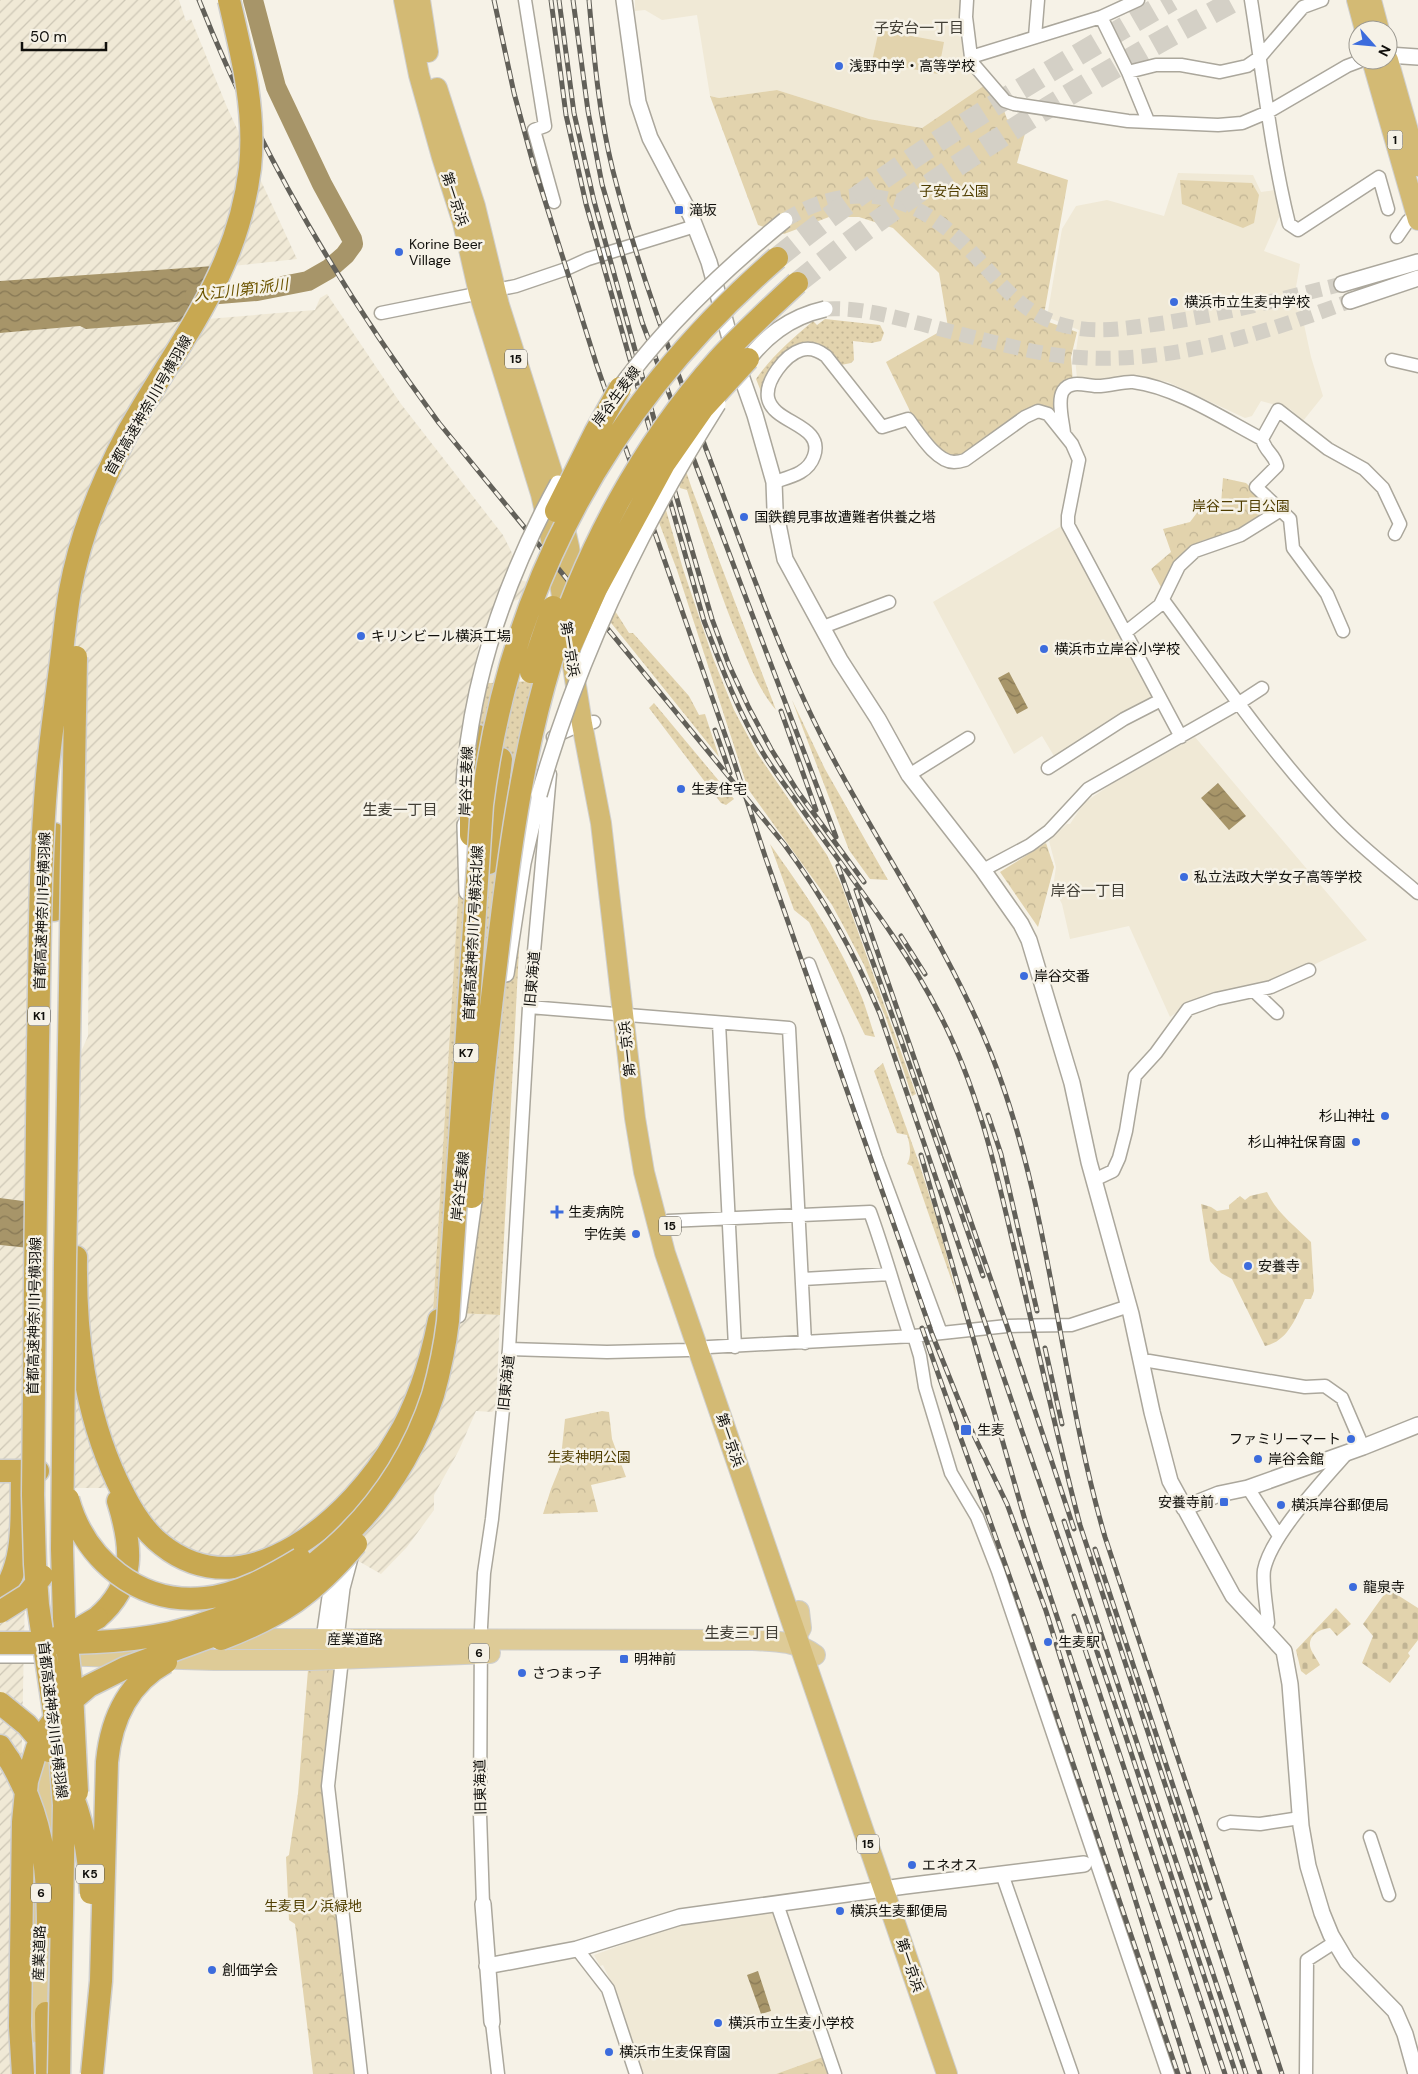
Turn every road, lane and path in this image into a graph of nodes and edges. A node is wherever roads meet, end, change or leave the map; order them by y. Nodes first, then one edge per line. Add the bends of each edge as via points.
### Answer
1 (228, 0) edge
2 (243, 0) edge
3 (404, 0) edge
4 (420, 0) edge
5 (525, 0) edge
6 (624, 0) edge
7 (967, 0) edge
8 (1038, 0) edge
9 (1138, 0) edge
10 (1251, 0) edge
11 (1322, 0) edge
12 (1357, 0) edge
13 (1371, 0) edge
14 (1101, 17) junction
15 (1362, 20) edge
16 (1377, 20) edge
17 (1035, 37) junction
18 (971, 56) junction
19 (1398, 56) edge
20 (1418, 57) edge
21 (1260, 58) junction
22 (1348, 66) edge
23 (1375, 70) edge
24 (1391, 70) edge
25 (1128, 72) junction
26 (1268, 112) junction
27 (1148, 121) junction
28 (1418, 166) edge
29 (554, 202) dead end
30 (1388, 209) dead end
31 (1417, 218) edge
32 (785, 220) tunnel mouth
33 (695, 226) junction
34 (1397, 237) dead end
35 (777, 258) tunnel mouth
36 (1418, 262) edge
37 (1418, 278) edge
38 (797, 283) tunnel mouth
39 (1342, 284) tunnel mouth
40 (487, 292) junction
41 (1350, 301) tunnel mouth
42 (825, 309) tunnel mouth
43 (382, 313) dead end
44 (748, 359) joint
45 (1392, 360) dead end
46 (1418, 366) edge
47 (620, 388) junction
48 (628, 419) junction
49 (1064, 433) junction
50 (1262, 438) junction
51 (774, 482) junction
52 (1280, 510) junction
53 (1396, 534) dead end
54 (1162, 600) junction
55 (889, 602) dead end
56 (822, 627) junction
57 (1343, 631) dead end
58 (1126, 632) junction
59 (61, 660) junction
60 (1262, 688) dead end
61 (1160, 700) junction
62 (1239, 703) junction
63 (588, 723) junction
64 (1181, 737) junction
65 (968, 738) dead end
66 (1048, 768) dead end
67 (73, 771) junction
68 (909, 775) junction
69 (982, 870) junction
70 (1418, 893) edge
71 (809, 964) dead end
72 (471, 966) junction
73 (1309, 970) dead end
74 (1254, 991) junction
75 (497, 1004) junction
76 (529, 1007) junction
77 (1277, 1012) dead end
78 (629, 1015) junction
79 (720, 1023) junction
80 (472, 1076) junction
81 (68, 1098) junction
82 (460, 1142) junction
83 (1094, 1180) junction
84 (799, 1214) junction
85 (729, 1218) junction
86 (668, 1221) junction
87 (890, 1274) junction
88 (803, 1279) junction
89 (34, 1300) junction
90 (1129, 1306) junction
91 (462, 1322) junction
92 (49, 1332) junction
93 (941, 1333) junction
94 (912, 1336) junction
95 (805, 1343) junction
96 (735, 1347) junction
97 (704, 1348) junction
98 (509, 1349) junction
99 (1142, 1362) junction
100 (1418, 1425) edge
101 (98, 1433) junction
102 (416, 1437) junction
103 (1363, 1448) junction
104 (1347, 1453) junction
105 (46, 1463) junction
106 (0, 1471) edge
107 (1248, 1488) junction
108 (1184, 1508) junction
109 (377, 1518) junction
110 (1279, 1536) junction
111 (53, 1575) joint
112 (0, 1596) edge
113 (0, 1612) edge
114 (794, 1612) junction
115 (332, 1618) junction
116 (1264, 1629) junction
117 (36, 1633) junction
118 (56, 1633) junction
119 (0, 1634) edge
120 (0, 1643) edge
121 (333, 1646) junction
122 (480, 1646) junction
123 (756, 1646) junction
124 (802, 1649) junction
125 (0, 1655) edge
126 (37, 1655) junction
127 (57, 1655) junction
128 (106, 1656) junction
129 (0, 1703) edge
130 (45, 1713) junction
131 (0, 1746) edge
132 (1300, 1818) junction
133 (1224, 1824) dead end
134 (1370, 1837) dead end
135 (1090, 1862) junction
136 (1002, 1874) junction
137 (889, 1888) junction
138 (1389, 1895) dead end
139 (483, 1904) joint
140 (776, 1904) junction
141 (1335, 1942) junction
142 (577, 1949) junction
143 (487, 1966) junction
144 (492, 2022) joint
145 (23, 2074) edge
146 (36, 2074) edge
147 (47, 2074) edge
148 (59, 2074) edge
149 (73, 2074) edge
150 (86, 2074) edge
151 (92, 2074) edge
152 (361, 2074) edge
153 (498, 2074) edge
154 (636, 2074) edge
155 (835, 2074) edge
156 (947, 2074) edge
157 (959, 2074) edge
158 (1072, 2074) edge
159 (1168, 2074) edge
160 (1306, 2074) edge
161 (1416, 2074) edge

1 - 59 highway, 首都高速神奈川1号横羽線 / K1, bridge via 249,105 250,167 242,212 212,293 130,430 98,496 70,590
2 - 67 highway, 首都高速神奈川1号横羽線 / K1, bridge via 262,78 266,125 264,170 257,213 245,256 230,291 139,443 100,533 86,585 78,635
3 - 40 highway, 第一京浜 / 15 via 419,75 442,157
4 - 40 highway, 第一京浜 / 15 via 425,42 442,106 475,206
5 - 29 street via 545,126 534,130
6 - 33 street via 638,102 650,138
7 - 18 street
8 - 17 street
9 - 14 street
10 - 21 street
11 - 21 street via 1303,7
12 - 15 highway
13 - 16 highway
14 - 17 street
14 - 25 street
17 - 18 street
18 - 27 street via 981,75 1005,100 1014,104 1128,121
19 - 20 street
21 - 25 street via 1247,66 1220,72 1170,64
21 - 26 street
22 - 26 street
23 - 31 highway, 1
24 - 28 highway, 1
25 - 27 street
26 - 27 street via 1242,123 1218,125
26 - 30 street via 1283,198 1289,224 1293,228 1298,230 1380,177
31 - 34 street via 1408,221
32 - 47 street, 岸谷生麦線, bridge via 703,295
33 - 40 street via 588,259 516,286
33 - 51 street
35 - 48 highway, 首都高速神奈川7号横浜北線 / K7, bridge via 691,340
36 - 39 street
37 - 41 street
38 - 75 highway, 首都高速神奈川7号横浜北線 / K7, bridge via 716,363 652,448 616,506 586,568 542,690 520,791 507,875
40 - 43 street
40 - 63 highway, 第一京浜 / 15 via 541,494
42 - 44 street, bridge via 784,324
44 - 75 highway, bridge via 703,408 664,464 624,535 574,636 556,693 518,849
45 - 46 street
47 - 72 highway, bridge via 592,437 528,568 492,672 478,736 471,806
47 - 80 street, 岸谷生麦線, bridge via 567,467 526,548 495,626 475,696 464,784
48 - 72 highway, 首都高速神奈川7号横浜北線 / K7, bridge via 592,475 549,559 509,667 485,779
48 - 80 highway, bridge via 585,497 559,555 528,644 509,716 495,794
49 - 50 street via 1061,396 1066,388 1072,384 1095,386 1131,382 1167,390
49 - 51 street via 1048,414 1038,411 1010,426 965,460 945,460 908,419 882,427 831,361 820,352 807,349 789,356 774,375 767,397 774,411 812,437 815,453 801,473
49 - 58 street via 1080,460 1068,525
50 - 52 street via 1265,449 1275,458 1277,466 1256,487
50 - 53 street via 1278,410 1328,449 1364,469 1390,500 1400,524
51 - 56 street via 775,508 785,558
52 - 54 street via 1241,535 1195,551 1179,566
52 - 57 street via 1290,519 1293,548 1327,594
54 - 58 street
54 - 62 street
55 - 56 street
56 - 68 street
58 - 61 street
59 - 89 highway, 首都高速神奈川1号横羽線 / K1, bridge via 47,776 42,860
59 - 92 highway, bridge via 53,861
60 - 62 street
61 - 64 street
61 - 66 street
62 - 64 street
62 - 70 street via 1338,824
63 - 76 street, 旧東海道 via 553,736
63 - 78 highway, 第一京浜 / 15 via 614,837
64 - 69 street via 1088,789 1049,831 1030,845
65 - 68 street
67 - 81 highway, 首都高速神奈川1号横羽線 / K1, bridge
67 - 101 highway, bridge via 82,918 76,1300 84,1380
68 - 69 street
69 - 83 street via 1029,940 1072,1082
71 - 93 street
72 - 82 highway, 首都高速神奈川7号横浜北線 / K7, bridge
73 - 74 street
74 - 77 street
74 - 83 street via 1244,991 1188,1009 1135,1076 1119,1158 1113,1171
75 - 91 highway, 首都高速神奈川7号横浜北線 / K7, bridge via 475,1158
75 - 115 street, 岸谷生麦線, bridge via 462,1289 451,1344 426,1416 376,1503 350,1558
76 - 78 street
76 - 98 street, 旧東海道
78 - 79 street
78 - 86 highway, 第一京浜 / 15 via 653,1165
78 - 97 highway, 第一京浜 / 15 via 635,1118 644,1172 665,1253
79 - 84 street via 789,1028
79 - 85 street
80 - 115 street, 岸谷生麦線, bridge via 450,1279 438,1347 412,1416 357,1511 344,1540 333,1572
81 - 105 highway, bridge via 56,1212
81 - 149 highway, 首都高速神奈川1号横羽線 / K1, bridge via 62,1549 79,1831
82 - 101 highway, bridge via 447,1282 437,1332 422,1381 404,1427 382,1464 355,1498 330,1521 292,1548 252,1564 222,1568 187,1560 162,1545 141,1523 118,1484
82 - 102 highway, 首都高速神奈川7号横浜北線 / K7, bridge via 452,1282 444,1346 432,1395
83 - 90 street
84 - 85 street
84 - 87 street via 870,1212
84 - 88 street
85 - 86 street
85 - 96 street
86 - 97 highway, 第一京浜 / 15
87 - 88 street
87 - 94 street
88 - 95 street
89 - 112 highway, bridge via 26,1374 20,1544 14,1572
89 - 148 highway, 首都高速神奈川1号横羽線 / K1, bridge via 35,1564 64,1805
90 - 93 street via 1071,1325 1007,1326
90 - 99 street
91 - 92 highway, bridge via 445,1383 430,1420 401,1466 375,1498 335,1534 290,1565 232,1592 196,1599 164,1595 131,1582 99,1558 84,1537 72,1510 63,1472
91 - 109 highway, 首都高速神奈川7号横浜北線 / K7 via 448,1384 432,1428 402,1484
92 - 113 highway, bridge via 49,1419 56,1517 54,1544 45,1570 34,1587 19,1602
93 - 94 street
94 - 95 street
94 - 135 street via 951,1473 977,1517 998,1571
95 - 96 street
96 - 97 street
97 - 98 street via 607,1352
97 - 114 highway, 第一京浜 / 15
98 - 122 street, 旧東海道 via 484,1573
99 - 103 street via 1305,1387 1325,1386 1342,1398
99 - 108 street via 1162,1456
100 - 103 street
101 - 125 highway, bridge via 128,1537 128,1564 121,1588 109,1607 84,1627
102 - 120 highway, 首都高速神奈川7号横浜北線 / K7, bridge via 394,1476 355,1527 309,1568 258,1601 193,1627 143,1638
102 - 145 highway, bridge via 374,1514 334,1563 308,1586 241,1625 100,1679 70,1700 48,1728 31,1764 24,1807 20,1978
103 - 104 street
104 - 107 street
104 - 110 street
105 - 106 highway
105 - 111 highway
105 - 117 main road
107 - 108 street via 1219,1494
107 - 110 street
108 - 116 street via 1233,1596
109 - 128 highway, 首都高速神奈川7号横浜北線 / K7, bridge via 318,1575 265,1610 190,1639 149,1650
109 - 151 highway, bridge via 337,1566 299,1600 261,1623 158,1666 138,1683 122,1706 108,1749 101,1981
110 - 116 street via 1270,1550 1264,1572 1268,1623
111 - 118 main road
114 - 123 main road, 産業道路 / 6 via 782,1627
114 - 124 highway, 第一京浜 / 15
115 - 121 street, 岸谷生麦線
116 - 132 street via 1284,1651 1287,1666
117 - 118 main road, 産業道路 / 6
117 - 119 street
117 - 126 main road, 産業道路 / 6
118 - 121 main road, 産業道路 / 6
118 - 127 main road
121 - 122 main road, 産業道路 / 6
121 - 122 main road, 産業道路 / 6 via 430,1655
121 - 128 main road, 産業道路 / 6 via 310,1660
121 - 152 street via 328,1786
122 - 123 main road, 産業道路 / 6
122 - 139 street, 旧東海道
123 - 124 main road, 産業道路 / 6
123 - 124 main road, 産業道路 / 6 via 794,1656
124 - 137 highway, 第一京浜 / 15
125 - 126 street
125 - 128 highway, 首都高速神奈川7号横浜北線 / K7, bridge
126 - 127 street
126 - 130 main road, 産業道路 / 6
127 - 128 main road, 産業道路 / 6
127 - 130 main road, 産業道路 / 6
129 - 150 highway, K5, bridge via 27,1725 51,1754 74,1797 84,1830 91,1904
130 - 146 main road, 産業道路 / 6
131 - 147 highway, bridge via 29,1796 44,1853 48,1899
132 - 133 street via 1260,1824
132 - 141 street via 1308,1866 1322,1914
134 - 138 street
135 - 136 street
135 - 159 street
136 - 137 street
136 - 158 street
137 - 140 street
137 - 156 highway, 第一京浜 / 15
137 - 157 highway, 第一京浜 / 15
139 - 143 street, 旧東海道
140 - 142 street via 680,1918
140 - 155 street
141 - 160 street via 1307,1960
141 - 161 street via 1346,1962 1395,2010
142 - 143 street
142 - 154 street via 608,1989
143 - 144 street, 旧東海道
144 - 153 street, 旧東海道

